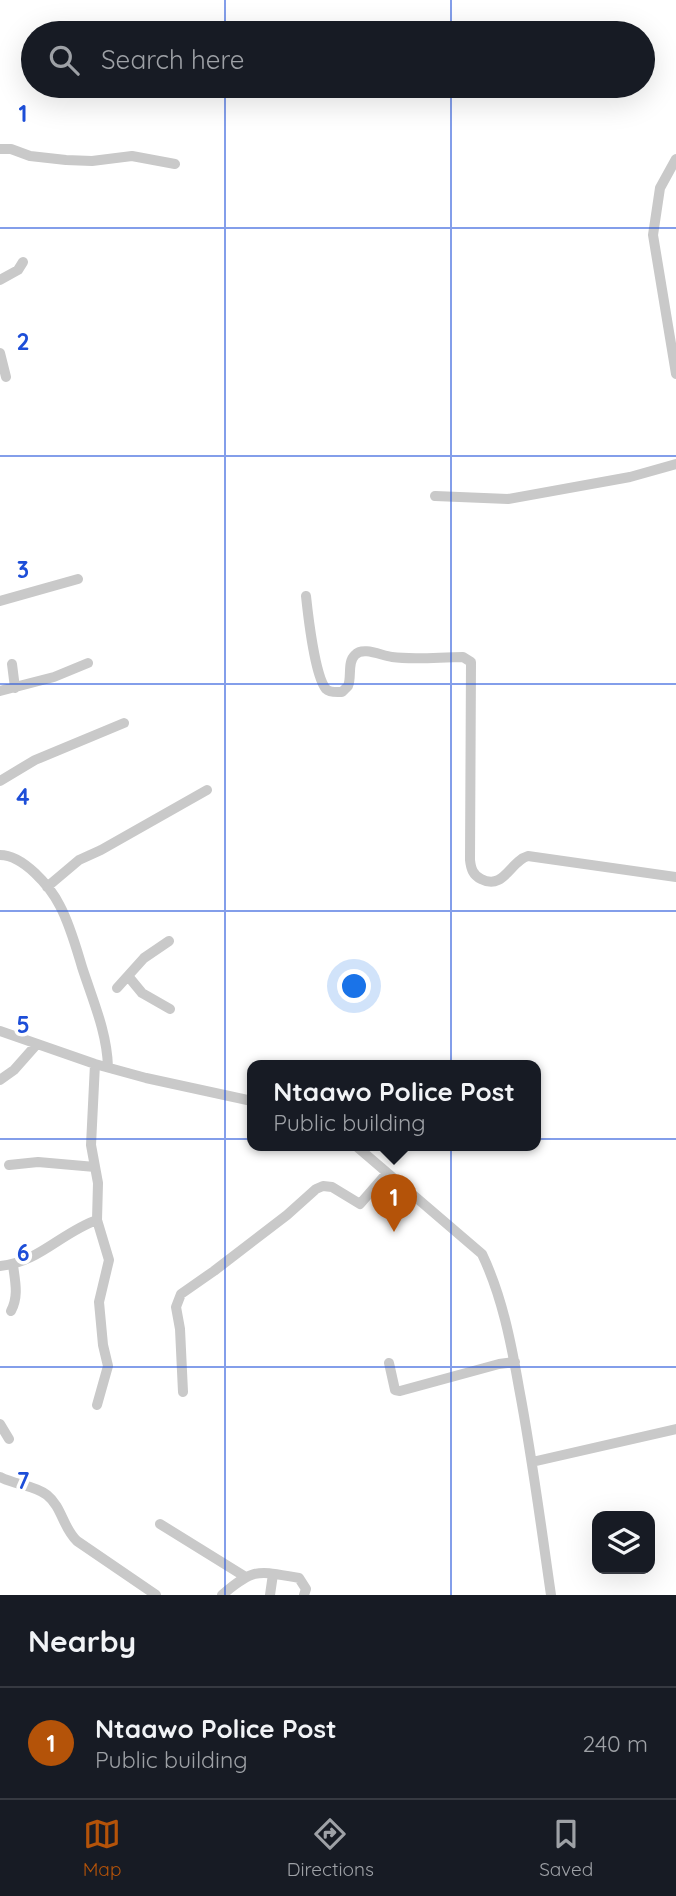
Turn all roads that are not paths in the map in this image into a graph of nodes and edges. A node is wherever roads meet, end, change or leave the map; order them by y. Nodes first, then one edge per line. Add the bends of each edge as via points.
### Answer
1 (0, 149) edge
2 (676, 159) edge
3 (175, 164) dead end
4 (23, 262) dead end
5 (0, 280) edge
6 (0, 353) edge
7 (676, 374) edge
8 (6, 377) dead end
9 (676, 464) edge
10 (435, 496) dead end
11 (78, 579) dead end
12 (306, 596) dead end
13 (0, 601) edge
14 (88, 663) dead end
15 (12, 664) dead end
16 (15, 688) junction
17 (0, 691) edge
18 (124, 723) dead end
19 (0, 781) edge
20 (206, 790) dead end
21 (1, 853) edge
22 (676, 877) edge
23 (47, 887) junction
24 (169, 941) dead end
25 (128, 976) junction
26 (117, 988) dead end
27 (170, 1009) dead end
28 (0, 1031) edge
29 (37, 1044) junction
30 (95, 1064) junction
31 (108, 1067) junction
32 (0, 1080) edge
33 (247, 1100) edge
34 (362, 1151) edge
35 (9, 1165) dead end
36 (95, 1167) junction
37 (387, 1173) junction
38 (97, 1220) junction
39 (13, 1265) junction
40 (0, 1266) edge
41 (11, 1311) dead end
42 (514, 1362) junction
43 (389, 1363) dead end
44 (183, 1392) dead end
45 (97, 1405) dead end
46 (0, 1424) edge
47 (676, 1429) edge
48 (9, 1439) dead end
49 (532, 1461) junction
50 (0, 1477) edge
51 (160, 1524) dead end
52 (273, 1574) junction
53 (244, 1576) junction
54 (156, 1595) edge
55 (222, 1595) edge
56 (270, 1595) edge
57 (304, 1595) edge
58 (551, 1595) edge

1 - 3 street via 66,160 132,156
2 - 7 street via 660,188 653,234
4 - 5 street via 18,271
6 - 8 street
9 - 10 street via 631,477 508,499
11 - 13 street
12 - 22 street via 321,679 330,691 342,692 348,686 357,653 463,657 471,662 470,860 477,877 498,881 523,857 533,856
14 - 16 street
15 - 16 street
16 - 17 street
18 - 19 street via 34,760
20 - 23 street via 79,860
21 - 23 street via 26,866
23 - 31 street via 60,904 74,939 101,1020
24 - 25 street
25 - 26 street
25 - 27 street via 142,993
28 - 29 street
29 - 30 street
29 - 32 street
30 - 31 street
30 - 36 street via 91,1145
31 - 33 street
34 - 37 street
35 - 36 street via 38,1162
36 - 38 street
37 - 42 street via 482,1254 494,1278
37 - 44 street via 359,1203 332,1187 316,1189 181,1294 177,1307
38 - 39 street
38 - 45 street via 109,1260 99,1303 108,1366
39 - 40 street
39 - 41 street via 17,1289
42 - 43 street via 400,1391 395,1390
42 - 49 street
46 - 48 street
47 - 49 street
49 - 58 street
50 - 54 street via 46,1495 77,1541
51 - 53 street
52 - 53 street
52 - 56 street
52 - 57 street via 299,1578 306,1589
53 - 55 street

